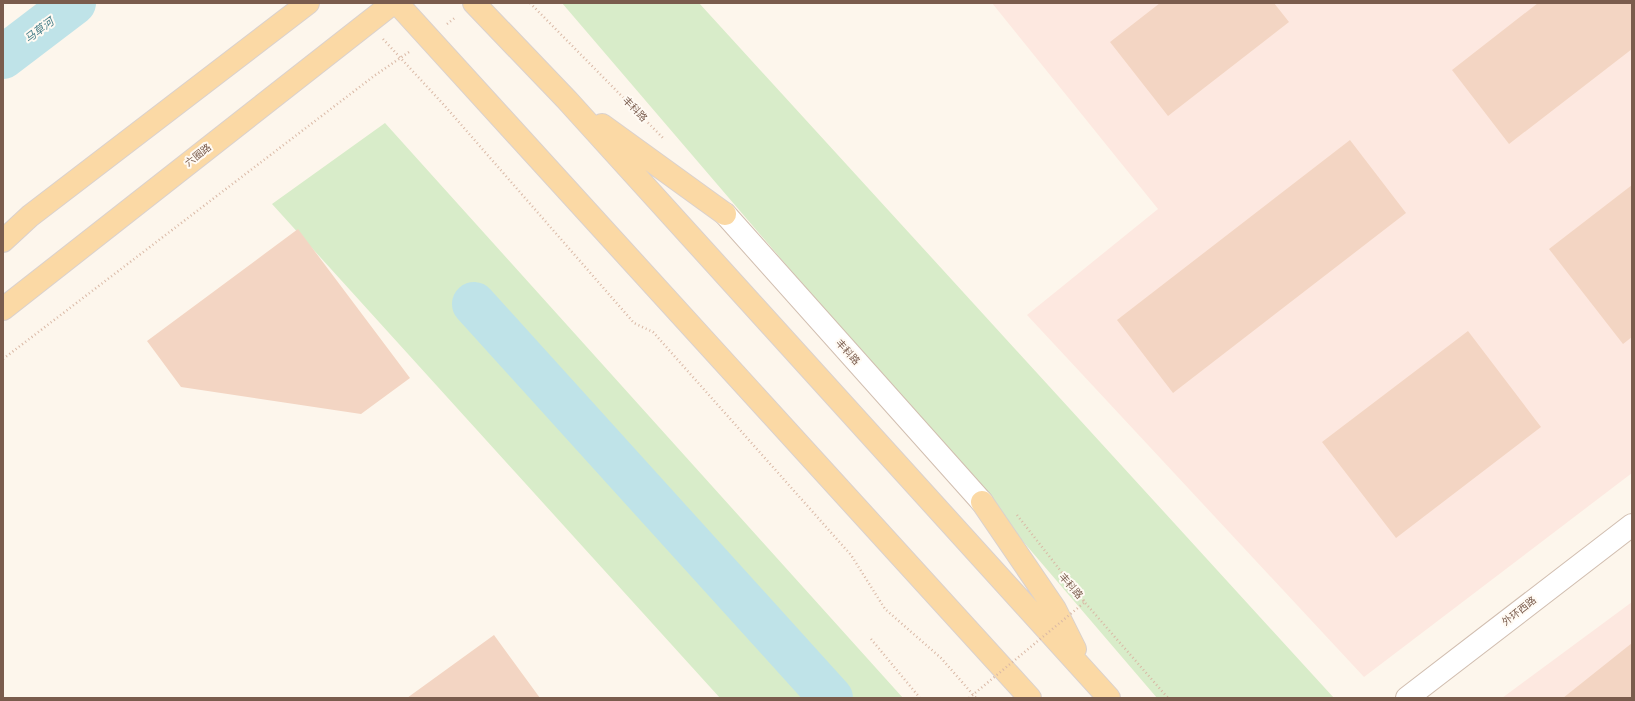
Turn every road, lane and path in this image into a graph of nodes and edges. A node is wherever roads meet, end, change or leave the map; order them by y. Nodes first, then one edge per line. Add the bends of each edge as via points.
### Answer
1 (308, 3) edge
2 (393, 3) edge
3 (397, 3) edge
4 (474, 3) edge
5 (530, 3) edge
6 (367, 21) junction
7 (400, 58) junction
8 (567, 100) junction
9 (668, 143) dead end
10 (725, 214) joint
11 (3, 241) edge
12 (3, 309) edge
13 (3, 359) edge
14 (982, 502) joint
15 (1016, 515) dead end
16 (1632, 525) edge
17 (1032, 542) dead end
18 (1085, 602) junction
19 (871, 638) dead end
20 (1131, 655) dead end
21 (1088, 675) junction
22 (920, 698) edge
23 (969, 698) edge
24 (976, 698) edge
25 (1030, 698) edge
26 (1109, 698) edge
27 (1168, 698) edge
28 (1407, 698) edge

1 - 11 main road via 30,216
2 - 6 main road, 六圈路
3 - 25 main road
4 - 8 main road
5 - 9 path, 丰科路
6 - 7 path
6 - 12 main road, 六圈路
7 - 13 path
7 - 24 path via 634,323 654,332 851,555 885,609 941,658
8 - 10 main road
8 - 21 main road
10 - 14 street, 丰科路
14 - 21 main road via 1055,609
15 - 18 path, bridge
16 - 28 street, 外环西路
17 - 27 path, 丰科路
18 - 20 path
18 - 23 path, bridge
19 - 22 path
21 - 26 main road

